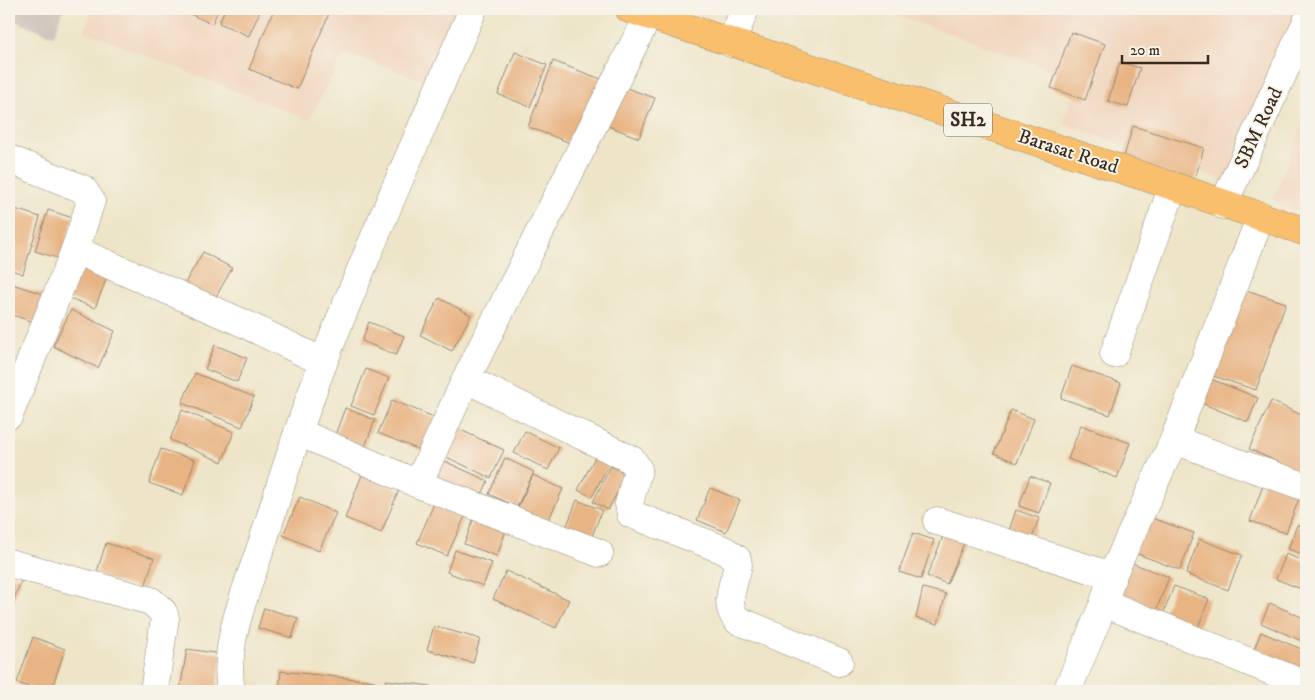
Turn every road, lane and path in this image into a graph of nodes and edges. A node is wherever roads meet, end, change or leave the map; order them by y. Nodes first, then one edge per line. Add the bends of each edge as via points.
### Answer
1 (473, 9) edge
2 (745, 9) edge
3 (639, 12) edge
4 (1306, 23) edge
5 (730, 43) junction
6 (9, 159) edge
7 (1173, 186) junction
8 (1223, 205) junction
9 (1261, 216) junction
10 (1306, 232) edge
11 (75, 250) junction
12 (1114, 354) dead end
13 (323, 362) junction
14 (466, 379) junction
15 (9, 416) edge
16 (298, 432) junction
17 (1174, 440) junction
18 (418, 484) junction
19 (1306, 487) edge
20 (937, 521) dead end
21 (599, 553) dead end
22 (9, 563) edge
23 (1112, 576) junction
24 (1104, 603) junction
25 (839, 662) dead end
26 (1306, 685) edge
27 (154, 691) edge
28 (231, 691) edge
29 (1067, 691) edge

1 - 13 street
2 - 5 street
3 - 5 main road, Barasat Road / SH2
3 - 14 street
4 - 8 street, SBM Road
5 - 7 main road, Barasat Road / SH2
6 - 11 street via 83,189 89,196 90,208
7 - 8 main road, Barasat Road / SH2
7 - 12 street
8 - 9 main road, Barasat Road / SH2
9 - 10 main road, Barasat Road / SH2
9 - 17 street
11 - 13 street via 243,323
11 - 15 street
13 - 16 street
14 - 18 street
14 - 25 street via 632,460 638,468 638,477 629,504 632,514 724,550 737,559 729,604 737,620
16 - 18 street
16 - 28 street via 230,652 228,675
17 - 19 street
17 - 23 street
18 - 21 street
20 - 23 street
22 - 27 street via 151,601 158,607 165,618
23 - 24 street
24 - 26 street
24 - 29 street

